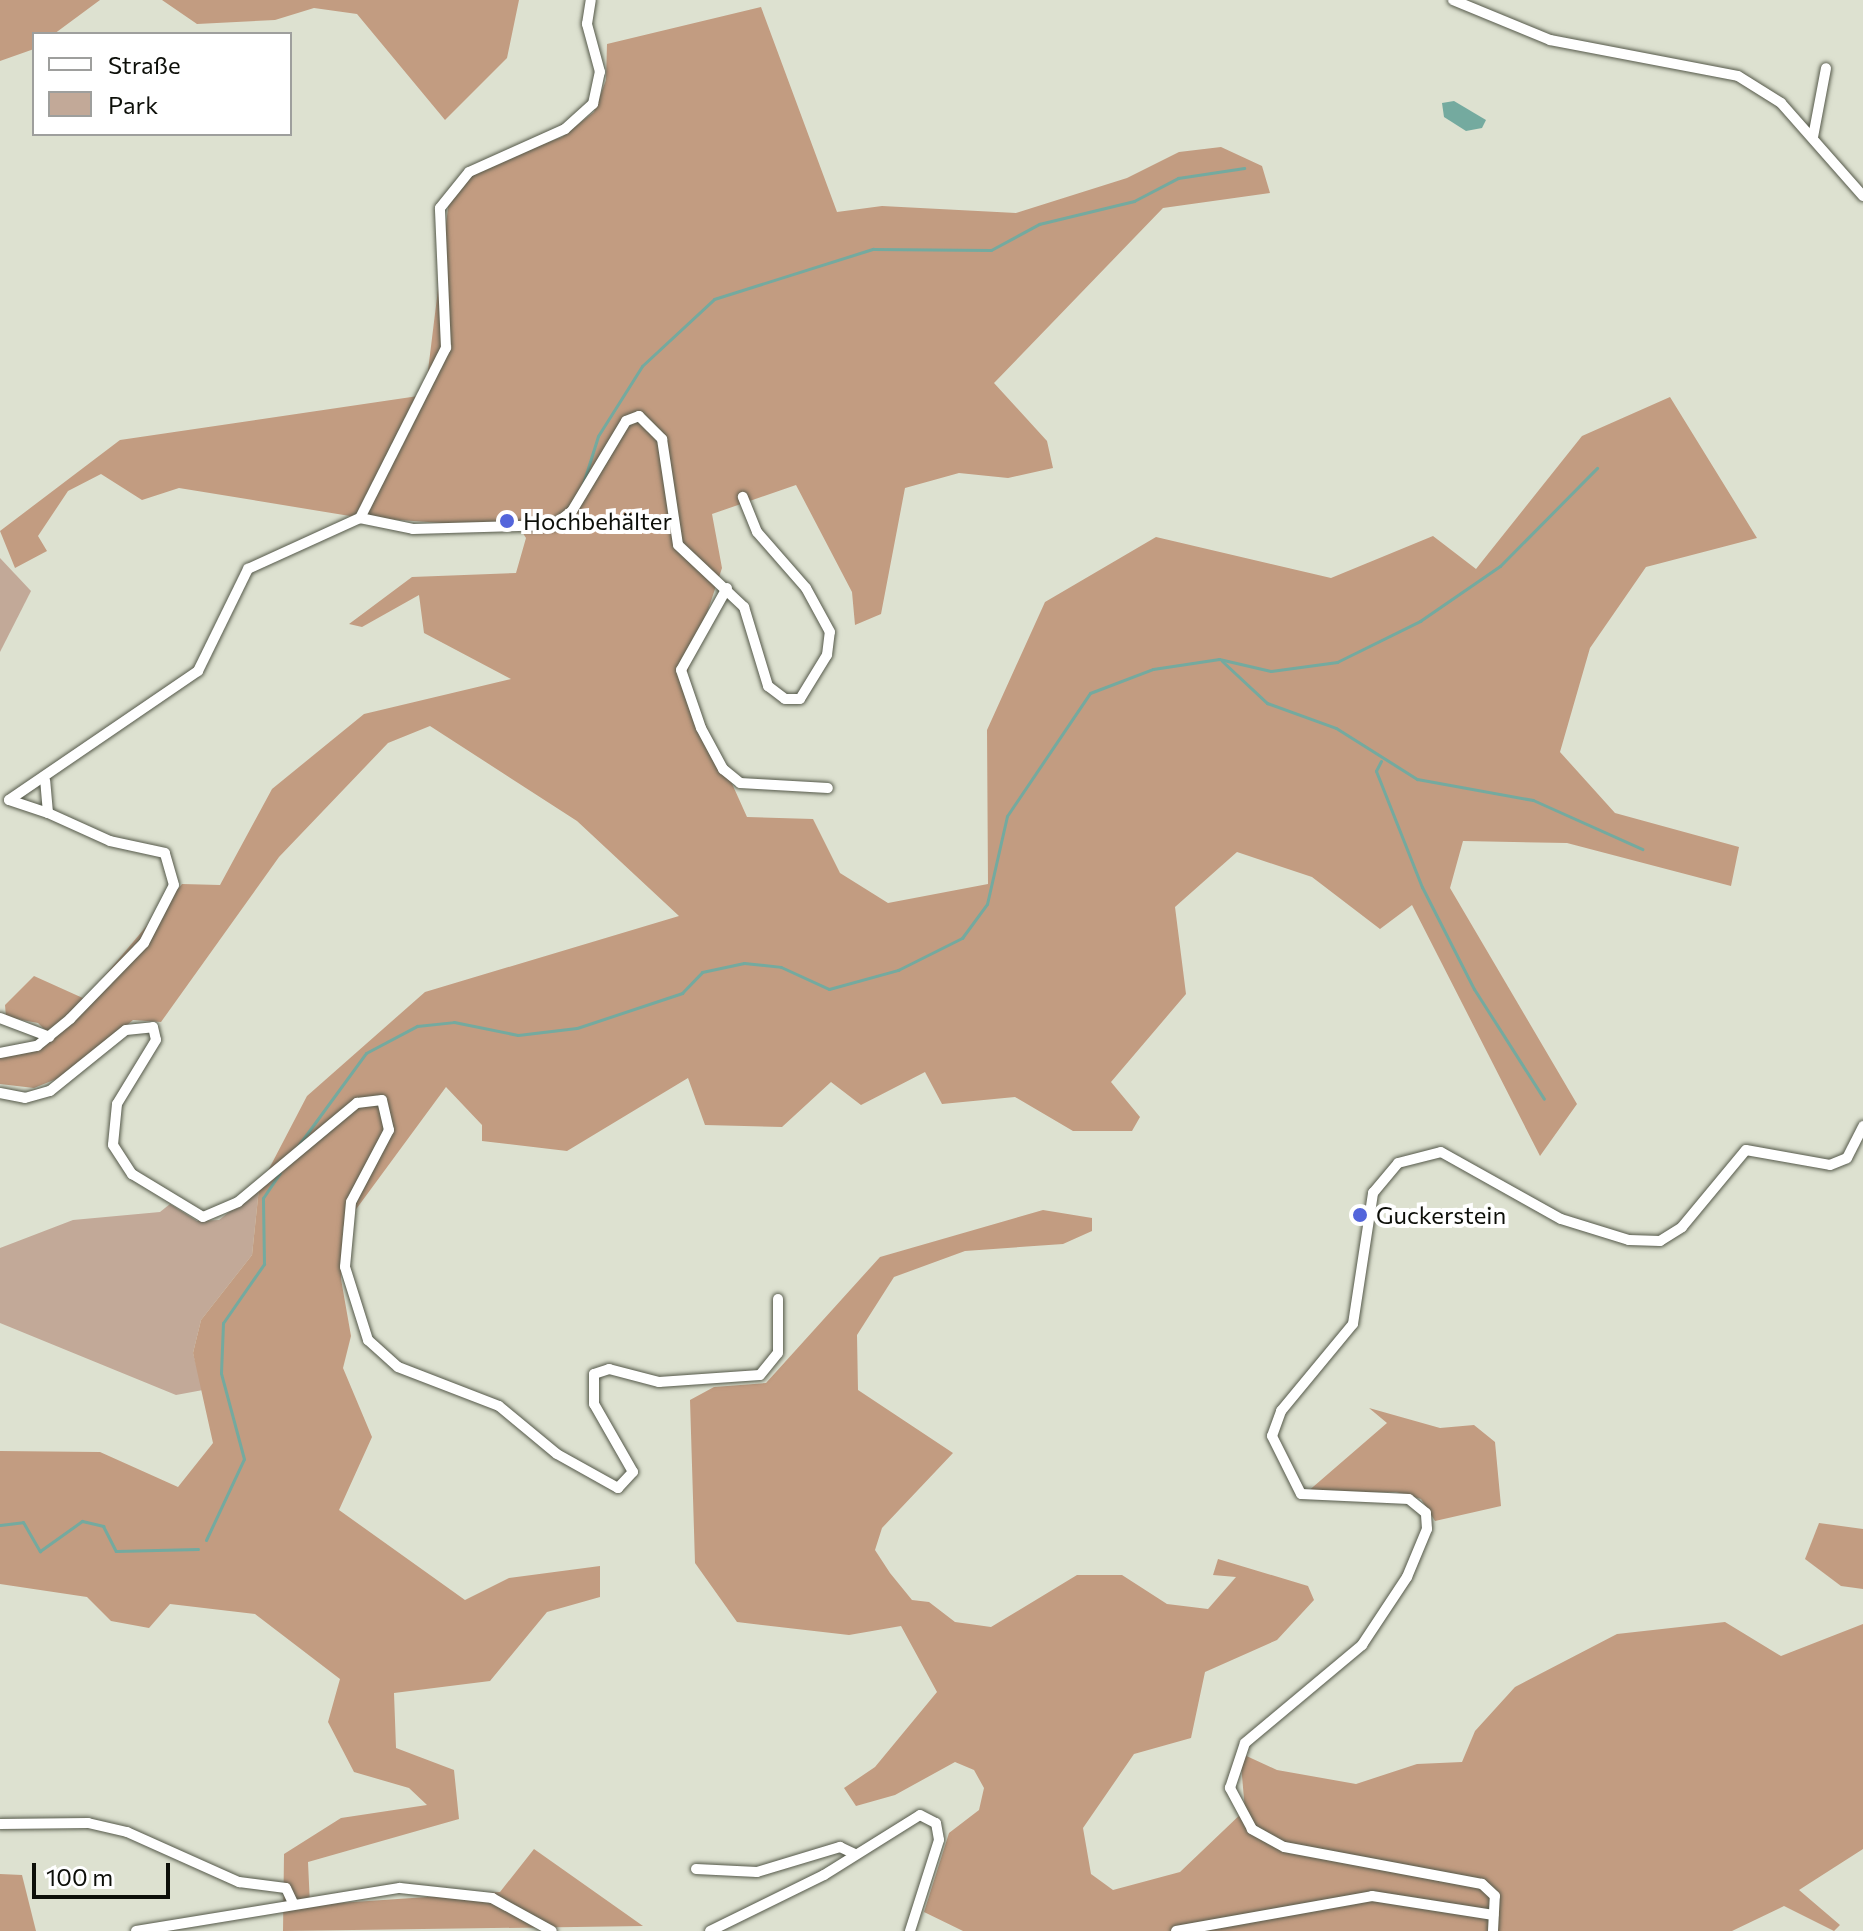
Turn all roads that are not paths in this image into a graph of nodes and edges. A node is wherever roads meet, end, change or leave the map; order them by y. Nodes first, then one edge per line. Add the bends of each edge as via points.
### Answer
1 (591, 0) edge
2 (1453, 0) edge
3 (1826, 68) dead end
4 (1813, 137) junction
5 (1863, 196) edge
6 (743, 497) dead end
7 (360, 518) junction
8 (727, 588) junction
9 (45, 781) junction
10 (828, 788) dead end
11 (48, 813) junction
12 (0, 1018) edge
13 (50, 1037) junction
14 (0, 1053) edge
15 (0, 1093) edge
16 (1863, 1126) edge
17 (778, 1299) dead end
18 (0, 1824) edge
19 (855, 1854) junction
20 (696, 1869) dead end
21 (293, 1903) junction
22 (1494, 1915) junction
23 (136, 1931) edge
24 (552, 1931) edge
25 (710, 1931) edge
26 (910, 1931) edge
27 (1176, 1931) edge
28 (1493, 1931) edge

1 - 7 street via 587,24 600,72 593,104 565,129 469,172 440,208 446,348
2 - 4 street via 1550,40 1738,76 1781,103
3 - 4 street
4 - 5 street
6 - 8 street via 757,532 806,588 830,632 804,697 785,699 768,686 750,618
7 - 8 street via 413,529 554,525 572,511 626,421 639,416 662,439 678,545
7 - 9 street via 248,569 198,671
8 - 10 street via 681,670 701,728 723,769 740,783
9 - 11 street
9 - 11 street via 9,800
11 - 13 street via 110,841 156,849 175,873 144,943
12 - 13 street via 32,1024
13 - 14 street
15 - 17 street via 25,1098 50,1091 126,1030 153,1027 156,1040 117,1104 113,1145 132,1174 203,1217 238,1202 357,1103 377,1098 388,1108 389,1130 354,1195 348,1292 382,1356 492,1402 557,1454 618,1488 633,1472 594,1404 594,1374 609,1369 659,1382 760,1375 778,1353
16 - 22 street via 1847,1158 1830,1165 1746,1150 1682,1227 1660,1241 1629,1240 1561,1219 1441,1152 1398,1163 1373,1193 1353,1324 1276,1418 1272,1436 1301,1494 1409,1499 1426,1513 1427,1529 1407,1577 1362,1645 1245,1743 1230,1788 1244,1820 1272,1842 1411,1876 1482,1884 1495,1896
18 - 21 street via 88,1823 127,1832 239,1882 286,1888
19 - 20 street via 840,1847 757,1872
19 - 25 street
19 - 26 street via 914,1816 936,1823 938,1847
21 - 23 street
21 - 24 street via 378,1890 450,1891 502,1902
22 - 27 street via 1372,1896
22 - 28 street

